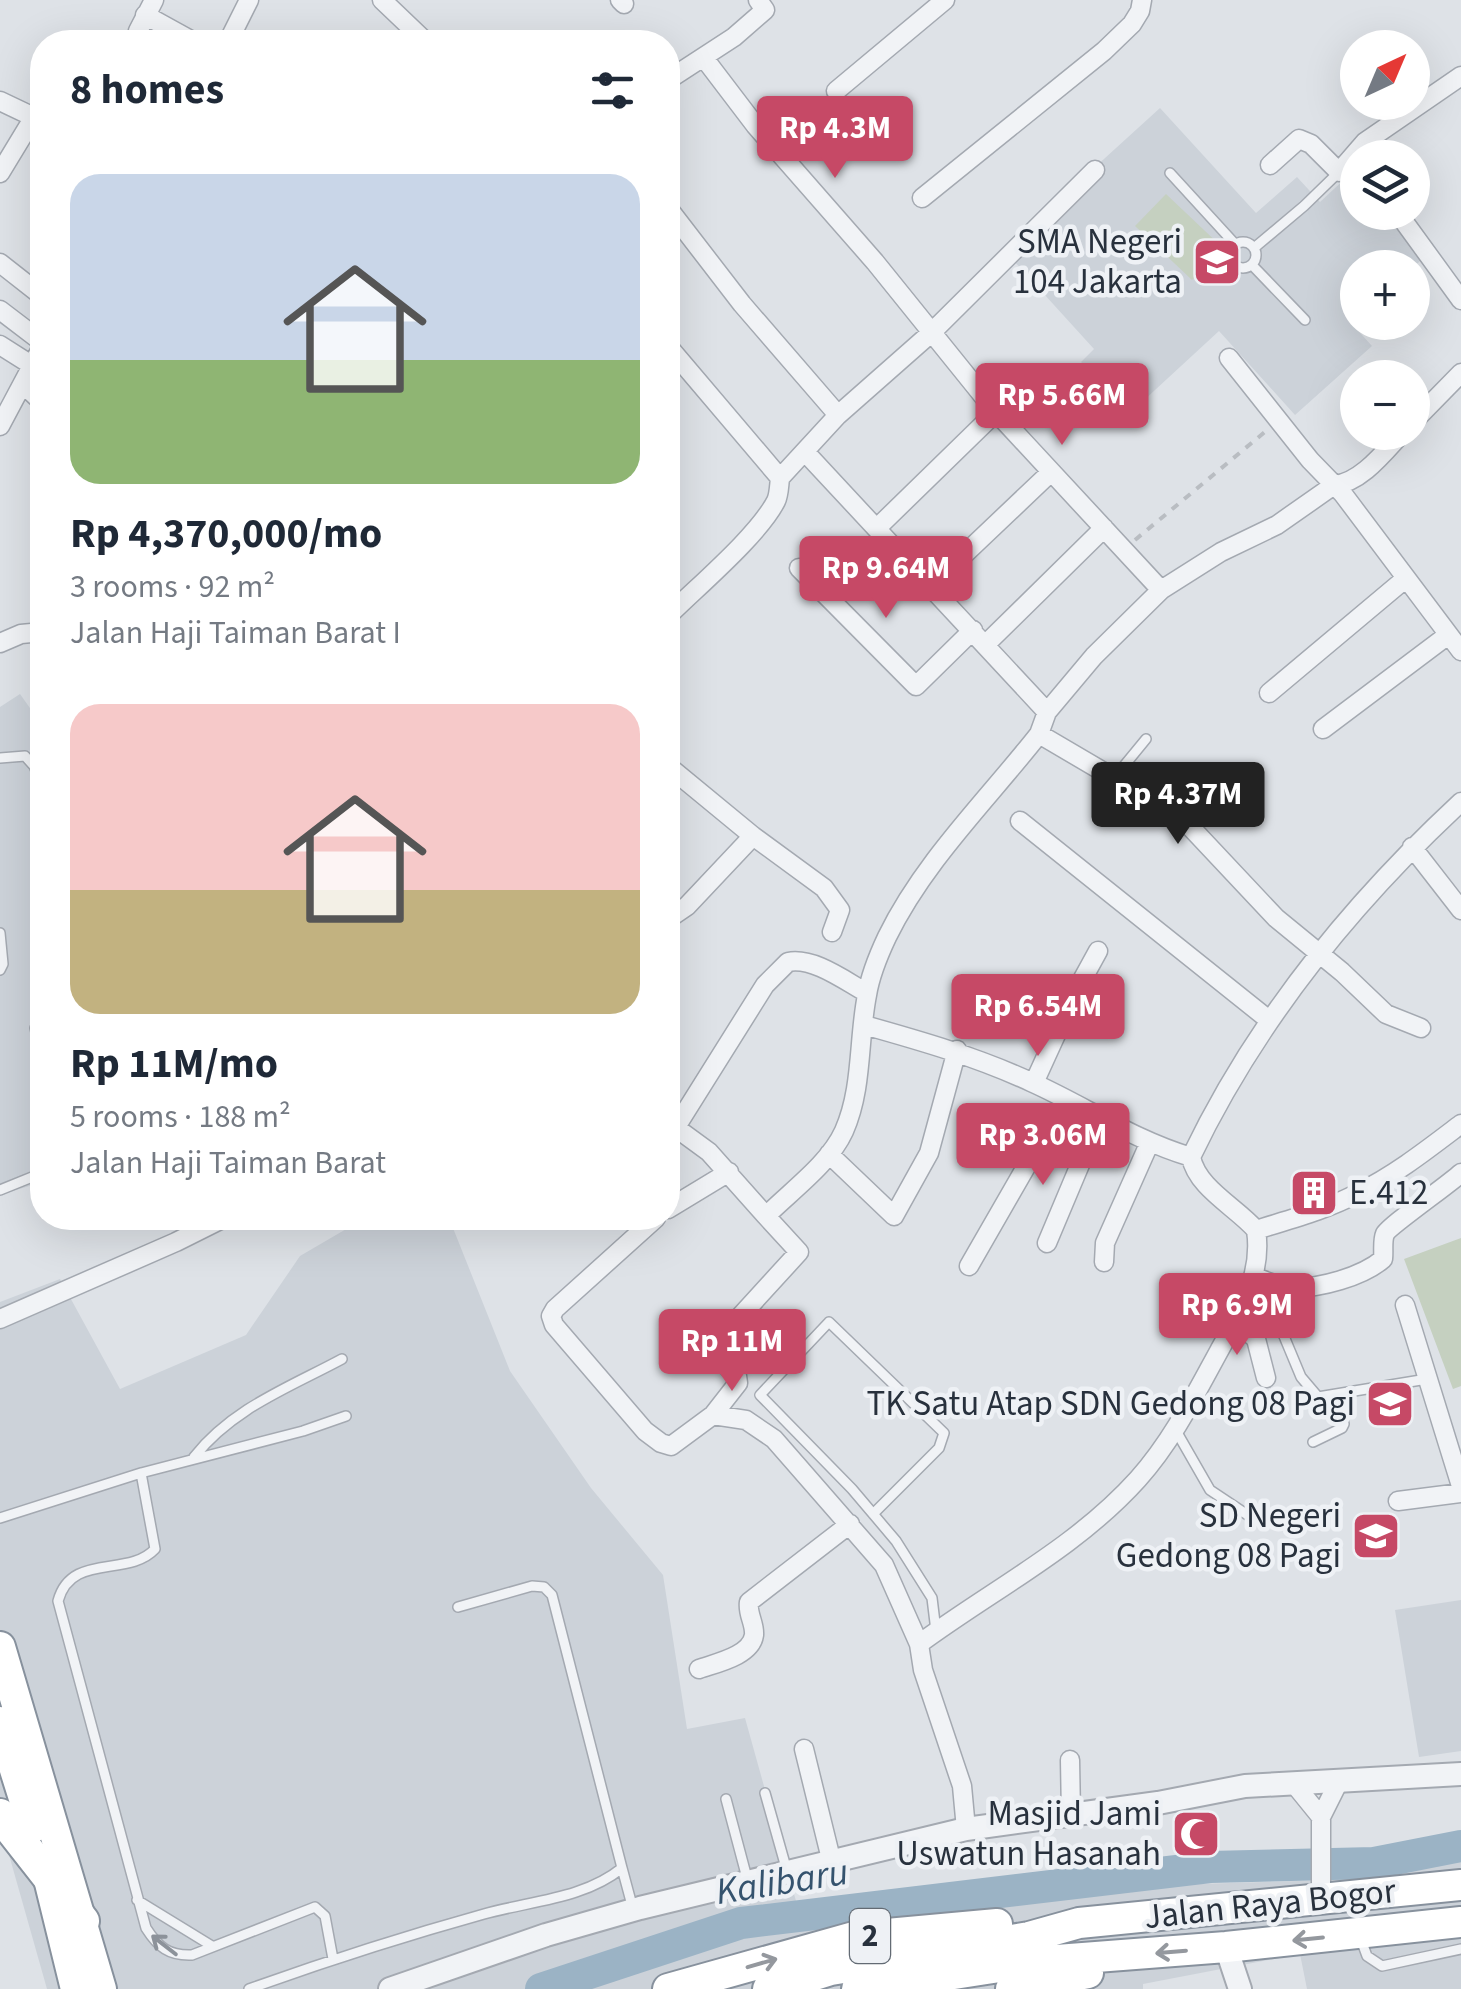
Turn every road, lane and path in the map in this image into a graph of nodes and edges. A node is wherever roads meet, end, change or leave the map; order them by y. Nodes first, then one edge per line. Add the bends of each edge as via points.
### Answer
1 (249, 0) edge
2 (382, 0) edge
3 (945, 0) edge
4 (1142, 0) edge
5 (762, 5) edge
6 (150, 8) edge
7 (178, 30) edge
8 (234, 30) edge
9 (413, 30) edge
10 (704, 58) junction
11 (680, 73) edge
12 (1454, 82) edge
13 (836, 91) dead end
14 (0, 101) edge
15 (1461, 103) edge
16 (30, 115) edge
17 (30, 130) edge
18 (1369, 140) edge
19 (1340, 164) edge
20 (1270, 165) dead end
21 (1095, 170) dead end
22 (1170, 172) dead end
23 (0, 173) edge
24 (1340, 177) edge
25 (922, 198) dead end
26 (680, 224) edge
27 (1409, 230) edge
28 (1235, 244) junction
29 (1254, 248) junction
30 (0, 263) edge
31 (1252, 265) junction
32 (30, 287) edge
33 (1461, 300) edge
34 (0, 310) edge
35 (1305, 320) dead end
36 (931, 333) junction
37 (30, 335) edge
38 (0, 345) edge
39 (1228, 358) dead end
40 (680, 360) edge
41 (30, 364) edge
42 (30, 372) edge
43 (1461, 373) edge
44 (24, 385) junction
45 (30, 391) edge
46 (1430, 405) edge
47 (996, 412) junction
48 (838, 415) junction
49 (1278, 420) junction
50 (0, 426) edge
51 (1386, 450) edge
52 (806, 453) junction
53 (1051, 472) junction
54 (780, 478) junction
55 (1334, 485) junction
56 (878, 527) junction
57 (1104, 528) junction
58 (1123, 549) junction
59 (799, 568) dead end
60 (1405, 579) junction
61 (932, 586) junction
62 (1161, 590) junction
63 (680, 604) edge
64 (30, 633) edge
65 (1448, 635) junction
66 (979, 637) junction
67 (0, 643) edge
68 (1461, 651) edge
69 (1269, 693) dead end
70 (1047, 712) junction
71 (1323, 728) dead end
72 (1040, 734) junction
73 (1146, 739) dead end
74 (0, 758) edge
75 (30, 762) edge
76 (680, 776) edge
77 (1114, 778) junction
78 (1461, 802) edge
79 (1020, 821) dead end
80 (752, 836) junction
81 (1412, 847) junction
82 (1461, 910) edge
83 (680, 912) edge
84 (0, 932) edge
85 (832, 932) dead end
86 (1098, 951) dead end
87 (1320, 952) junction
88 (0, 970) edge
89 (867, 993) junction
90 (1269, 1020) junction
91 (864, 1025) junction
92 (1421, 1028) dead end
93 (958, 1050) junction
94 (1034, 1083) junction
95 (1065, 1099) junction
96 (680, 1112) edge
97 (1100, 1117) junction
98 (1461, 1124) edge
99 (680, 1131) edge
100 (1149, 1144) junction
101 (829, 1154) junction
102 (1191, 1157) junction
103 (728, 1172) junction
104 (1461, 1173) edge
105 (30, 1178) edge
106 (0, 1190) edge
107 (680, 1202) edge
108 (766, 1216) junction
109 (200, 1230) edge
110 (643, 1230) edge
111 (1256, 1230) junction
112 (1046, 1243) dead end
113 (1104, 1262) dead end
114 (969, 1266) dead end
115 (1250, 1286) junction
116 (1405, 1305) dead end
117 (0, 1319) edge
118 (1236, 1320) junction
119 (342, 1359) dead end
120 (1266, 1378) dead end
121 (1428, 1379) junction
122 (1336, 1394) junction
123 (712, 1415) junction
124 (346, 1416) dead end
125 (1175, 1429) junction
126 (1312, 1442) dead end
127 (193, 1459) junction
128 (141, 1473) junction
129 (1461, 1486) edge
130 (1461, 1494) edge
131 (1398, 1502) dead end
132 (873, 1514) junction
133 (1249, 1516) dead end
134 (0, 1518) edge
135 (850, 1524) junction
136 (458, 1607) dead end
137 (936, 1631) junction
138 (919, 1644) junction
139 (0, 1647) edge
140 (699, 1669) dead end
141 (0, 1722) edge
142 (804, 1749) dead end
143 (1070, 1760) dead end
144 (1461, 1774) edge
145 (1338, 1783) junction
146 (1295, 1785) junction
147 (765, 1793) dead end
148 (726, 1799) dead end
149 (1071, 1814) junction
150 (0, 1815) edge
151 (1320, 1825) junction
152 (966, 1829) junction
153 (832, 1863) junction
154 (622, 1868) junction
155 (788, 1874) junction
156 (49, 1878) junction
157 (748, 1881) junction
158 (1320, 1885) junction
159 (1461, 1885) edge
160 (137, 1900) junction
161 (634, 1910) junction
162 (1461, 1922) edge
163 (1079, 1923) junction
164 (77, 1929) junction
165 (1358, 1934) junction
166 (212, 1946) junction
167 (1226, 1947) junction
168 (1461, 1949) edge
169 (334, 1959) junction
170 (1039, 1968) edge
171 (76, 1989) edge
172 (101, 1989) edge
173 (249, 1989) edge
174 (390, 1989) edge
175 (668, 1989) edge
176 (768, 1989) edge
177 (857, 1989) edge
178 (1011, 1989) edge
179 (1240, 1989) edge

1 - 8 street
2 - 9 street
3 - 13 street
4 - 25 street via 1132,24 1104,51
5 - 10 street
6 - 7 street
10 - 11 street
10 - 36 street
12 - 15 street
12 - 18 street
14 - 16 street
17 - 23 street
19 - 20 street via 1300,139
21 - 36 street
22 - 28 lane
24 - 29 lane
26 - 48 street
27 - 33 street
28 - 29 lane
28 - 31 lane via 1232,262
29 - 31 lane
30 - 32 street
31 - 35 lane
34 - 37 street
36 - 47 street
36 - 48 street
38 - 41 street
39 - 49 street
40 - 54 street
42 - 44 street
43 - 46 street
44 - 45 street
44 - 50 street
47 - 53 street
47 - 56 street
48 - 52 street
49 - 55 street
49 - 58 path
51 - 55 street
52 - 54 street
52 - 56 street
53 - 57 street
53 - 61 street
54 - 63 street via 777,500 759,523
55 - 60 street
55 - 62 street
56 - 61 street
57 - 58 street
57 - 66 street
58 - 62 street
59 - 66 street via 916,686
60 - 65 street
60 - 69 street
61 - 66 street
62 - 70 street
64 - 67 street
65 - 68 street
65 - 71 street
66 - 70 street
70 - 72 street
72 - 77 street
72 - 89 street via 912,896 886,938
73 - 77 lane
74 - 75 lane
76 - 80 street
77 - 87 street via 1182,818 1276,918
78 - 81 street
79 - 90 street
80 - 83 street
80 - 85 street via 837,902 840,918
81 - 82 street
81 - 87 street
84 - 88 lane
86 - 94 street
87 - 90 street
87 - 92 street via 1386,1014
89 - 91 street
89 - 96 street via 800,960 781,966
90 - 102 street
91 - 93 street
91 - 101 street via 852,1107
93 - 94 street
93 - 101 street via 929,1153 894,1216
94 - 95 street
95 - 97 street
95 - 114 street
97 - 100 street
97 - 112 street
98 - 111 street via 1359,1193
99 - 103 street
100 - 102 street
100 - 113 street via 1105,1243
101 - 108 street
102 - 111 street via 1201,1178
103 - 107 street
103 - 108 street
104 - 115 street via 1390,1229 1383,1258 1373,1266 1331,1282
105 - 106 lane
108 - 123 street via 799,1252 713,1348 738,1383
109 - 117 street
110 - 123 street via 551,1316 554,1325 661,1443 671,1446
111 - 115 street
115 - 118 street
115 - 122 lane via 1276,1317 1309,1389 1318,1396
116 - 121 street
118 - 120 street via 1256,1339
118 - 125 street
119 - 127 lane via 244,1409
121 - 122 lane
121 - 129 street
122 - 126 lane via 1344,1424
123 - 135 street via 746,1420 774,1438
124 - 127 lane
125 - 133 lane via 1210,1490
125 - 137 street via 1138,1480 1105,1510 1045,1560
127 - 128 lane
128 - 134 lane
128 - 160 lane via 154,1549 142,1559 77,1574 58,1601
130 - 131 street
132 - 132 lane via 938,1448 944,1433 828,1322 760,1395
132 - 137 lane via 932,1598
135 - 138 street via 890,1575
135 - 140 street via 749,1602 749,1646
136 - 154 lane via 532,1586 552,1595
137 - 138 street
138 - 152 street via 962,1786
139 - 164 highway
141 - 156 highway
142 - 153 street
143 - 149 street
144 - 145 street
145 - 146 street
145 - 151 street
146 - 149 street via 1245,1786
146 - 151 street
147 - 155 lane
148 - 157 lane
149 - 152 street
150 - 156 highway
151 - 158 street
152 - 153 street
153 - 155 street
154 - 161 lane
154 - 169 lane via 590,1888
155 - 157 street
156 - 164 highway
157 - 161 street
158 - 159 highway, Jalan Raya Bogor / 2
158 - 163 highway, Jalan Raya Bogor / 2
160 - 166 lane
166 -> 160 lane via 192,1955 166,1951 146,1928
161 - 174 street
162 - 165 highway, Jalan Raya Bogor / 2
163 - 170 highway, Jalan Raya Bogor / 2
175 -> 163 highway, Jalan Raya Bogor / 2 via 854,1937
164 - 171 highway
164 - 172 highway
165 -> 167 highway, Jalan Raya Bogor / 2
165 - 168 lane via 1367,1956 1382,1966
166 - 169 lane via 316,1907 325,1916
167 -> 170 highway, Jalan Raya Bogor / 2
167 - 179 street
169 - 173 lane
170 - 176 highway, Jalan Raya Bogor / 2 via 831,1970
170 - 177 highway, Jalan Raya Bogor / 2
170 - 178 highway, Jalan Raya Bogor / 2

